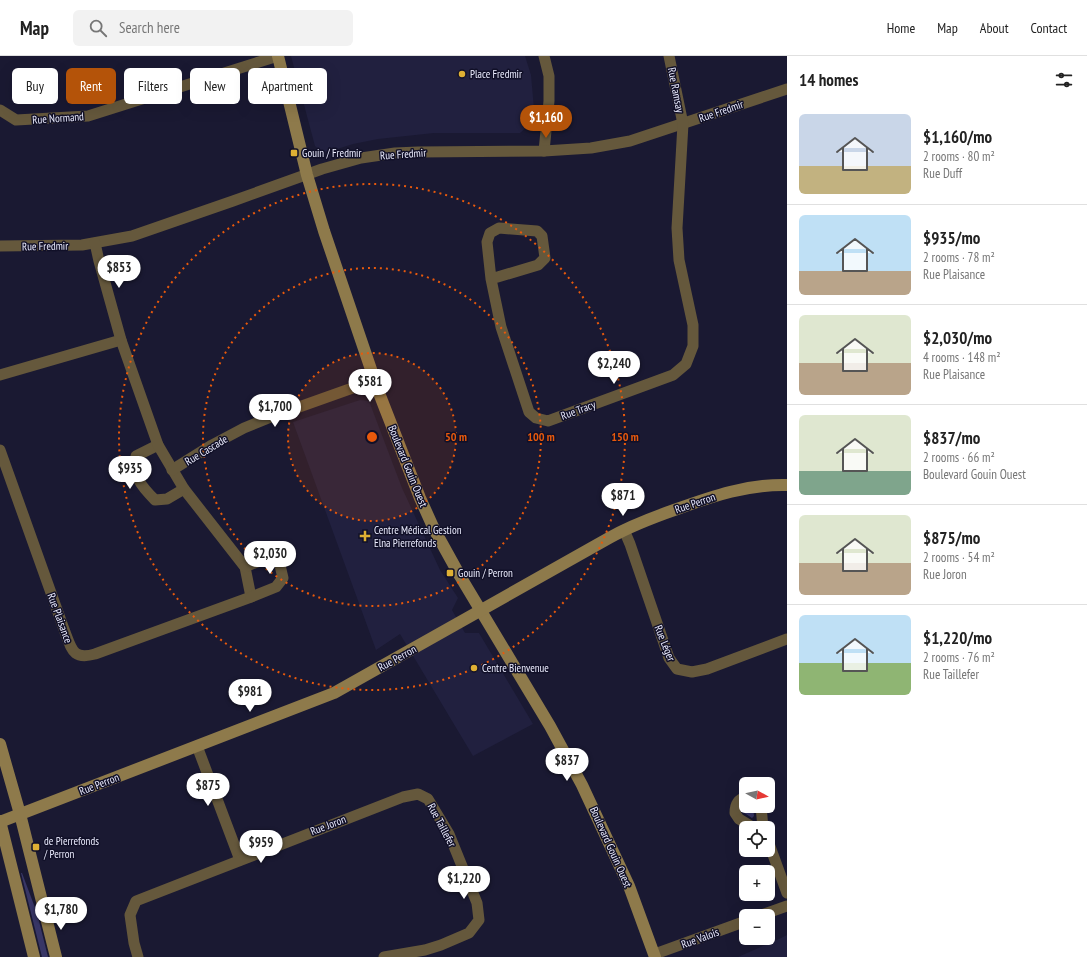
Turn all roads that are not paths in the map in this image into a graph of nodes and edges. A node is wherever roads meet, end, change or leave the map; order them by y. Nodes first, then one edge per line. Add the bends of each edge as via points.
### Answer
1 (278, 56) edge
2 (544, 56) edge
3 (669, 56) edge
4 (787, 89) edge
5 (0, 110) edge
6 (683, 124) junction
7 (544, 151) junction
8 (308, 175) junction
9 (95, 243) junction
10 (0, 246) edge
11 (491, 279) junction
12 (121, 340) junction
13 (0, 375) edge
14 (375, 380) junction
15 (158, 445) junction
16 (0, 450) edge
17 (172, 470) junction
18 (787, 484) edge
19 (184, 489) junction
20 (624, 530) junction
21 (245, 567) junction
22 (251, 597) junction
23 (480, 611) junction
24 (787, 639) edge
25 (0, 744) edge
26 (197, 746) junction
27 (418, 794) joint
28 (739, 801) edge
29 (20, 814) junction
30 (742, 821) edge
31 (0, 822) edge
32 (774, 857) edge
33 (240, 860) junction
34 (787, 893) edge
35 (787, 906) edge
36 (775, 910) edge
37 (739, 924) edge
38 (655, 955) edge
39 (34, 957) edge
40 (56, 957) edge
41 (138, 957) edge
42 (384, 957) edge

1 - 5 street, Rue Normand via 88,116 16,120
1 - 8 street, Boulevard Gouin Ouest
2 - 7 street via 549,76 549,101
3 - 6 street, Rue Ramsay
4 - 6 street, Rue Fredmir
6 - 7 street, Rue Fredmir via 622,142 591,148
6 - 11 street, Rue Tracy via 677,228 680,260 693,325 693,346 686,364 673,375 548,421 536,418 529,412 500,327
7 - 8 street, Rue Fredmir via 396,153 353,160
8 - 9 street, Rue Fredmir via 151,230
8 - 14 street, Boulevard Gouin Ouest via 328,244
9 - 10 street, Rue Fredmir via 71,246
9 - 12 street
11 - 11 street, Rue Tracy via 487,242 490,233 499,228 537,231 542,236 545,258 538,265
12 - 13 street
12 - 15 street
14 - 17 street, Rue Cascade via 271,416 212,445
14 - 23 street, Boulevard Gouin Ouest via 424,509
15 - 17 street
15 - 19 street via 136,456 134,468 140,484 155,500 167,499
16 - 22 street, Rue Plaisance via 65,632 78,656 85,657 101,652
17 - 19 street
18 - 20 street, Rue Perron via 767,484 730,491
19 - 21 street
20 - 23 street, Rue Perron
20 - 24 street, Rue Léger via 669,658 677,669 692,672 707,669
21 - 22 street
21 - 22 street, Rue Plaisance via 269,557 279,561 283,578 276,588
23 - 26 street, Rue Perron via 334,693
23 - 38 street, Boulevard Gouin Ouest via 536,702 582,785 628,886
25 - 29 street
26 - 29 street, Rue Perron
26 - 33 street
27 - 33 street, Rue Joron via 403,796
27 - 42 street, Rue Taillefer via 428,799 449,834 477,903 479,920 469,933 441,945
28 - 30 street via 735,813
29 - 31 street, Rue Perron
29 - 40 street
31 - 39 street
32 - 34 street
33 - 41 street, Rue Joron via 136,901 130,915
35 - 36 street
37 - 38 street, Rue Valois

